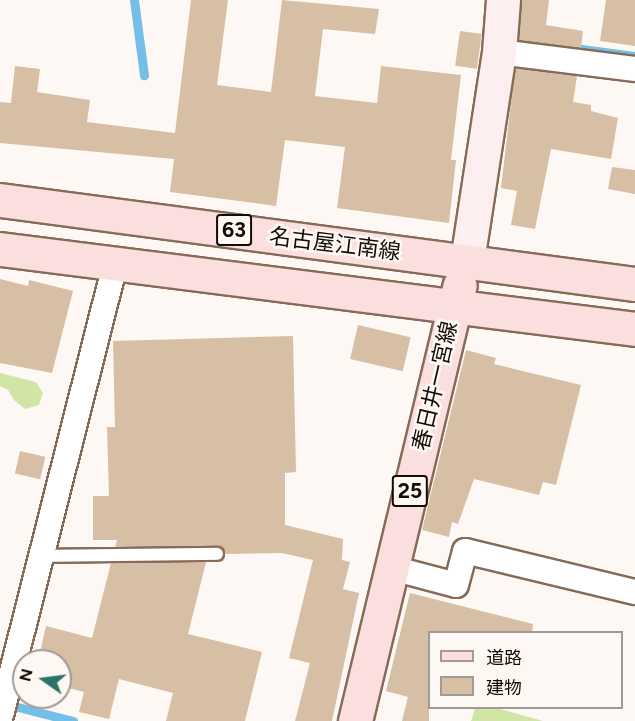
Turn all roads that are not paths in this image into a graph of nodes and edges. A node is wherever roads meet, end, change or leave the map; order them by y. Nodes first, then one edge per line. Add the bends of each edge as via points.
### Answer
1 (496, 1) edge
2 (499, 52) junction
3 (635, 69) edge
4 (0, 200) edge
5 (0, 249) edge
6 (467, 261) junction
7 (116, 264) junction
8 (635, 284) edge
9 (455, 305) junction
10 (635, 329) edge
11 (217, 554) dead end
12 (41, 556) junction
13 (392, 568) junction
14 (635, 592) edge
15 (0, 720) edge
16 (355, 721) edge

1 - 2 street
2 - 3 street
2 - 6 street
4 - 6 main road, 名古屋江南線 / 63
5 - 7 main road, 名古屋江南線 / 63
6 - 8 main road, 名古屋江南線 / 63
6 - 9 main road, 春日井一宮線 / 25
7 - 9 main road, 名古屋江南線 / 63
7 - 12 street
9 - 10 main road, 名古屋江南線 / 63
9 - 13 main road, 春日井一宮線 / 25
11 - 12 lane
12 - 15 street
13 - 14 street via 456,585 465,551
13 - 16 main road, 春日井一宮線 / 25

